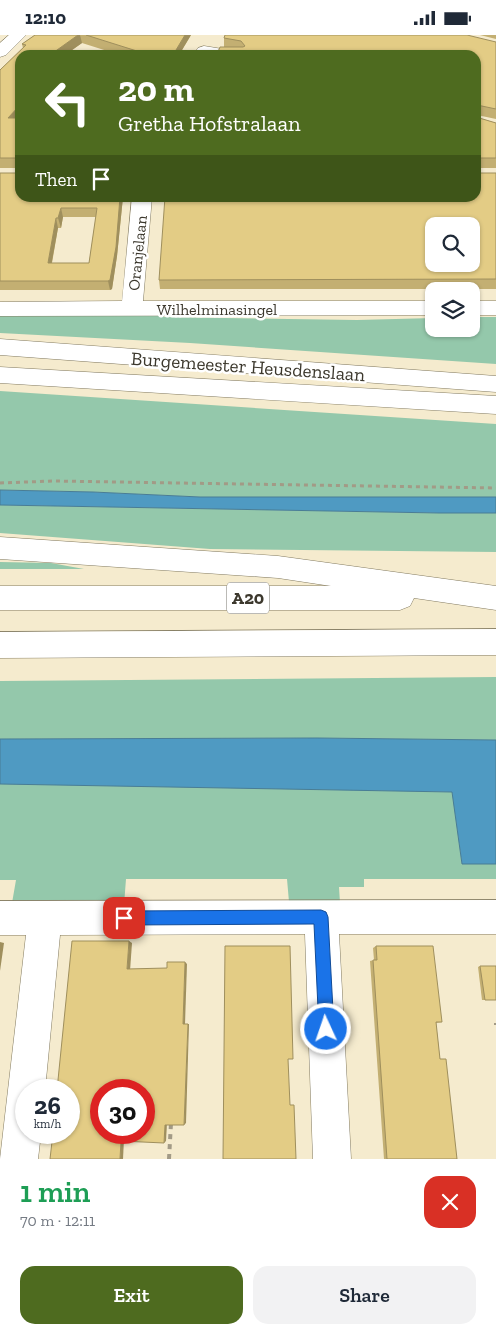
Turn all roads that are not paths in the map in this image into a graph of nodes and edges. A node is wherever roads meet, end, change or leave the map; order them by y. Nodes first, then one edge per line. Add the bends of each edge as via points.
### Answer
1 (18, 35) edge
2 (0, 52) edge
3 (142, 202) edge
4 (425, 308) edge
5 (480, 308) edge
6 (496, 308) edge
7 (0, 309) edge
8 (132, 309) junction
9 (0, 347) edge
10 (0, 375) edge
11 (496, 384) edge
12 (496, 405) edge
13 (0, 548) edge
14 (496, 598) edge
15 (0, 599) edge
16 (496, 642) edge
17 (0, 645) edge
18 (321, 917) junction
19 (496, 917) edge
20 (0, 918) edge
21 (45, 918) junction
22 (19, 1159) edge
23 (332, 1159) edge

1 - 2 main road
3 - 8 main road, Oranjelaan
4 - 8 main road, Wilhelminasingel
5 - 6 main road
7 - 8 main road, Wilhelminasingel
9 - 11 main road, Burgemeester Heusdenslaan
10 - 12 main road, Burgemeester Heusdenslaan
13 - 14 main road, A20 via 278,567
14 - 15 main road, A20
16 - 17 main road
18 - 19 main road
18 - 21 main road
18 - 23 main road
20 - 21 main road
21 - 22 main road

